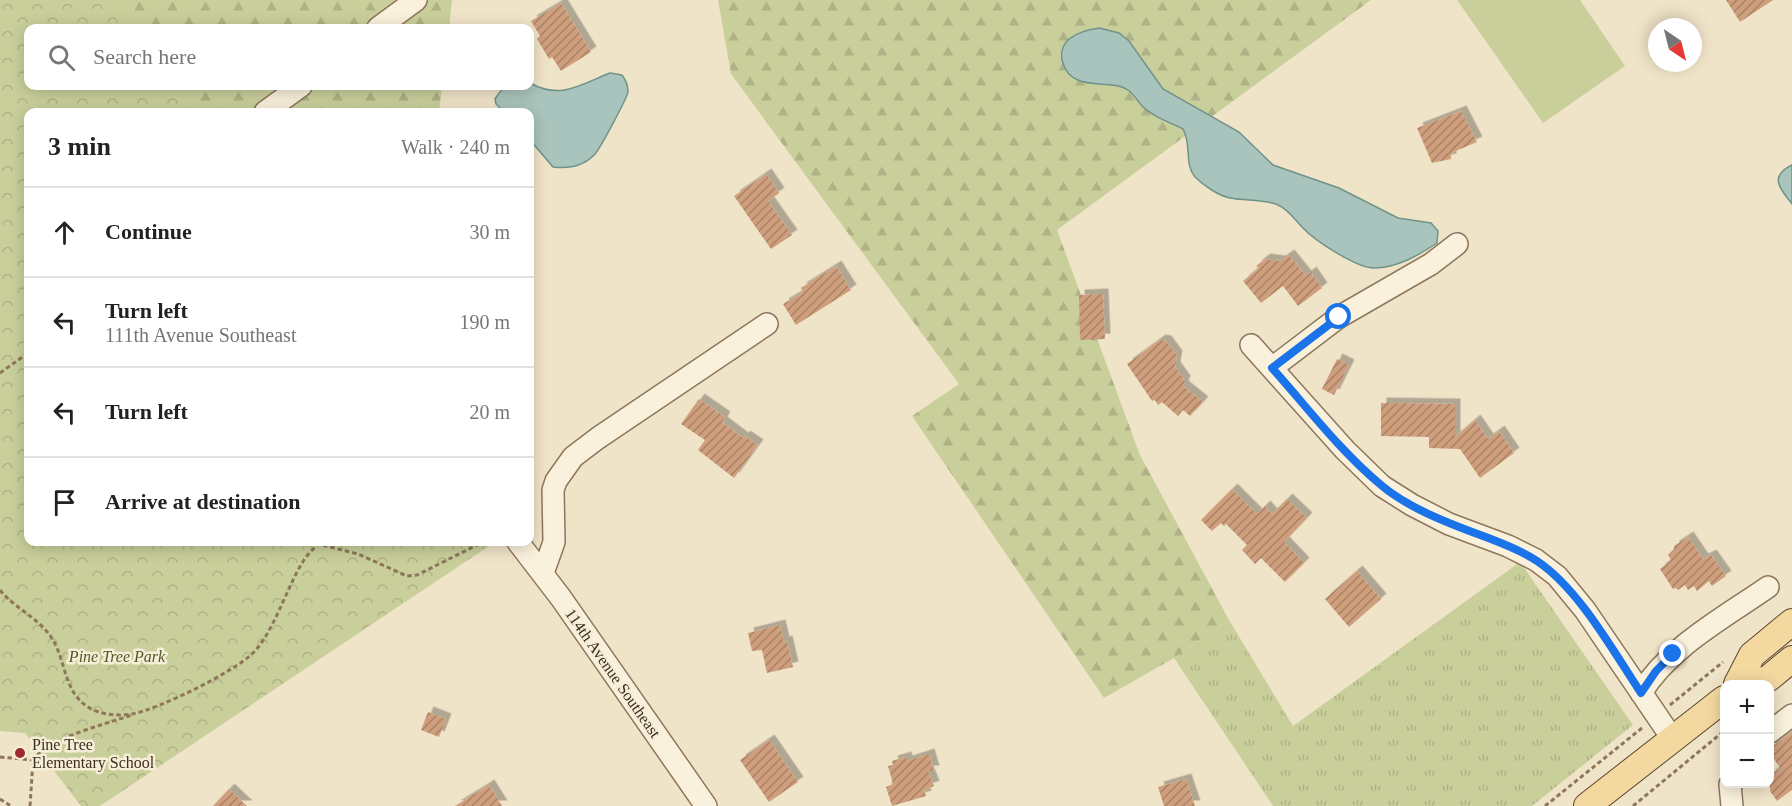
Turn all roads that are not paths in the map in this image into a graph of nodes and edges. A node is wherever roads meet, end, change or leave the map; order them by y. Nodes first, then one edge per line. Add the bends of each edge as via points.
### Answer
1 (416, 0) edge
2 (383, 24) edge
3 (295, 90) edge
4 (271, 108) edge
5 (1457, 244) dead end
6 (767, 324) dead end
7 (1251, 345) dead end
8 (1272, 368) junction
9 (521, 546) edge
10 (543, 573) junction
11 (1768, 587) dead end
12 (1792, 622) edge
13 (1792, 660) edge
14 (1739, 680) edge
15 (1764, 680) edge
16 (1641, 693) junction
17 (1720, 703) edge
18 (1792, 715) edge
19 (1774, 729) edge
20 (1672, 738) junction
21 (1730, 788) edge
22 (706, 806) edge
23 (1587, 806) edge
24 (1732, 806) edge

1 - 2 street
3 - 4 street
5 - 8 street via 1431,264 1339,317
6 - 10 street via 573,457 553,490 554,542
7 - 8 street
8 - 16 street via 1382,486 1449,524 1536,560 1557,576
9 - 10 street, 114th Avenue Southeast
10 - 22 street, 114th Avenue Southeast
11 - 16 street via 1673,654
12 - 14 main road via 1752,655
13 - 15 main road
16 - 20 street
17 - 20 main road
18 - 19 street
20 - 23 main road
21 - 24 street

